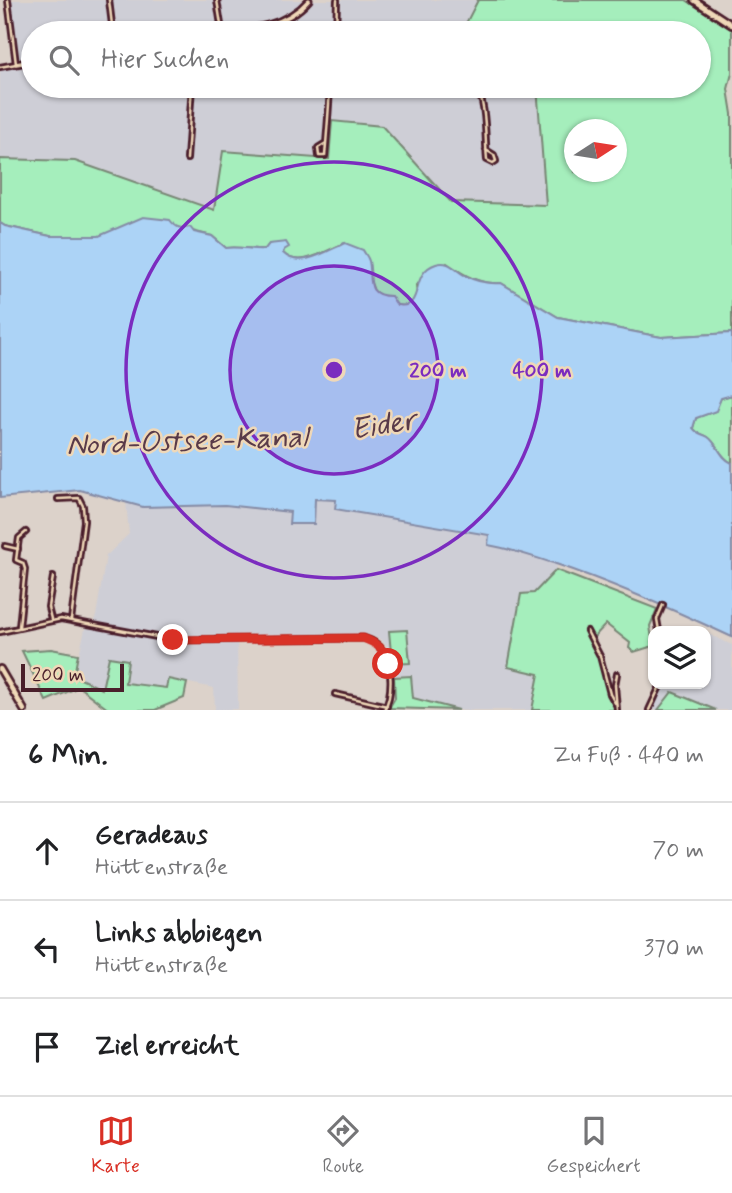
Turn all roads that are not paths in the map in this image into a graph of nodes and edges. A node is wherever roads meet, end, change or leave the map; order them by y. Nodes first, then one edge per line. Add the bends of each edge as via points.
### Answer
1 (8, 0) edge
2 (109, 0) edge
3 (217, 0) edge
4 (309, 0) edge
5 (337, 0) edge
6 (694, 0) edge
7 (112, 21) edge
8 (220, 21) edge
9 (282, 21) edge
10 (337, 21) edge
11 (732, 25) edge
12 (21, 63) edge
13 (16, 64) junction
14 (0, 67) edge
15 (191, 98) edge
16 (329, 98) edge
17 (481, 98) edge
18 (326, 143) dead end
19 (486, 149) dead end
20 (187, 159) dead end
21 (58, 499) dead end
22 (26, 532) dead end
23 (5, 546) dead end
24 (18, 549) junction
25 (54, 577) dead end
26 (663, 605) dead end
27 (51, 619) junction
28 (71, 620) junction
29 (658, 626) edge
30 (19, 627) junction
31 (587, 631) dead end
32 (0, 632) edge
33 (0, 669) edge
34 (617, 674) dead end
35 (659, 689) edge
36 (335, 694) dead end
37 (615, 703) junction
38 (385, 708) edge
39 (24, 710) edge
40 (617, 710) edge
41 (649, 710) edge

1 - 13 street
2 - 7 street
3 - 8 street
4 - 9 street
5 - 10 street
6 - 11 main road
12 - 13 street
13 - 14 street
15 - 20 street
16 - 18 street
17 - 19 street
21 - 28 street via 79,498 83,510
22 - 24 street via 19,537
23 - 24 street
24 - 30 street via 16,560 25,569
25 - 27 street via 48,607
26 - 29 street
27 - 28 street
27 - 30 street
28 - 38 street via 173,640 363,638 378,645 386,657 390,695
30 - 32 street
31 - 37 street
33 - 39 main road
34 - 37 street
35 - 41 street
36 - 38 street
37 - 40 street

